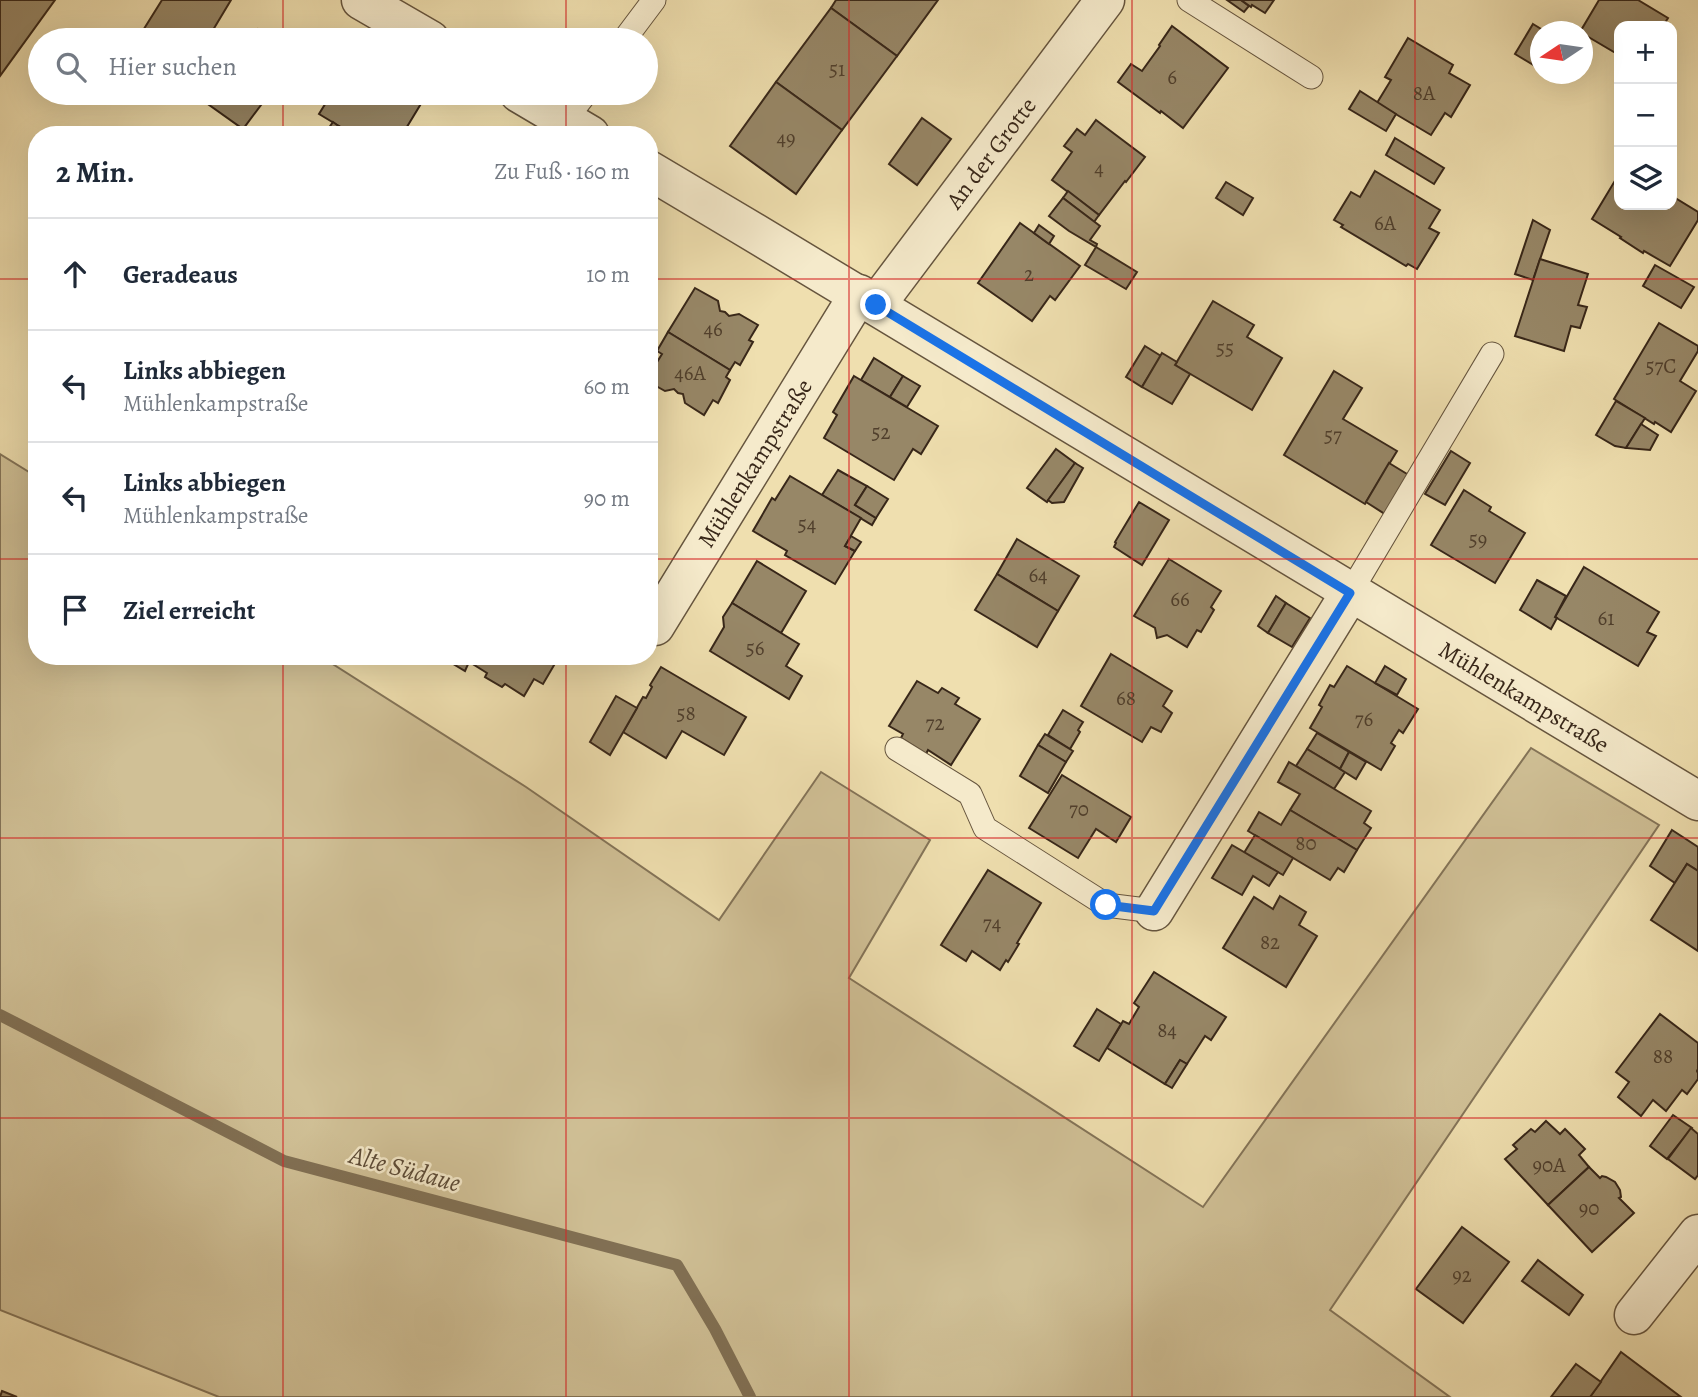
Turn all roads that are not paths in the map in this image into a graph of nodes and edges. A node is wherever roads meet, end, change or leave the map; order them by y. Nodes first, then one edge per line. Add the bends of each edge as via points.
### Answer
1 (361, 0) edge
2 (654, 0) edge
3 (1105, 0) edge
4 (1189, 0) edge
5 (409, 28) edge
6 (633, 28) edge
7 (1311, 77) dead end
8 (551, 105) edge
9 (580, 116) edge
10 (658, 175) edge
11 (867, 300) junction
12 (1492, 354) dead end
13 (1350, 593) junction
14 (658, 621) edge
15 (897, 749) dead end
16 (1698, 801) edge
17 (1154, 911) joint
18 (1698, 1234) edge
19 (1634, 1315) dead end

1 - 5 street
2 - 6 lane
3 - 11 street, An der Grotte
4 - 7 lane
8 - 9 street
10 - 11 street, Mühlenkampstraße
11 - 13 street, Mühlenkampstraße
11 - 14 street, Mühlenkampstraße
12 - 13 lane
13 - 16 street, Mühlenkampstraße
13 - 17 street
15 - 17 lane via 970,794 985,828 1106,905
18 - 19 street

